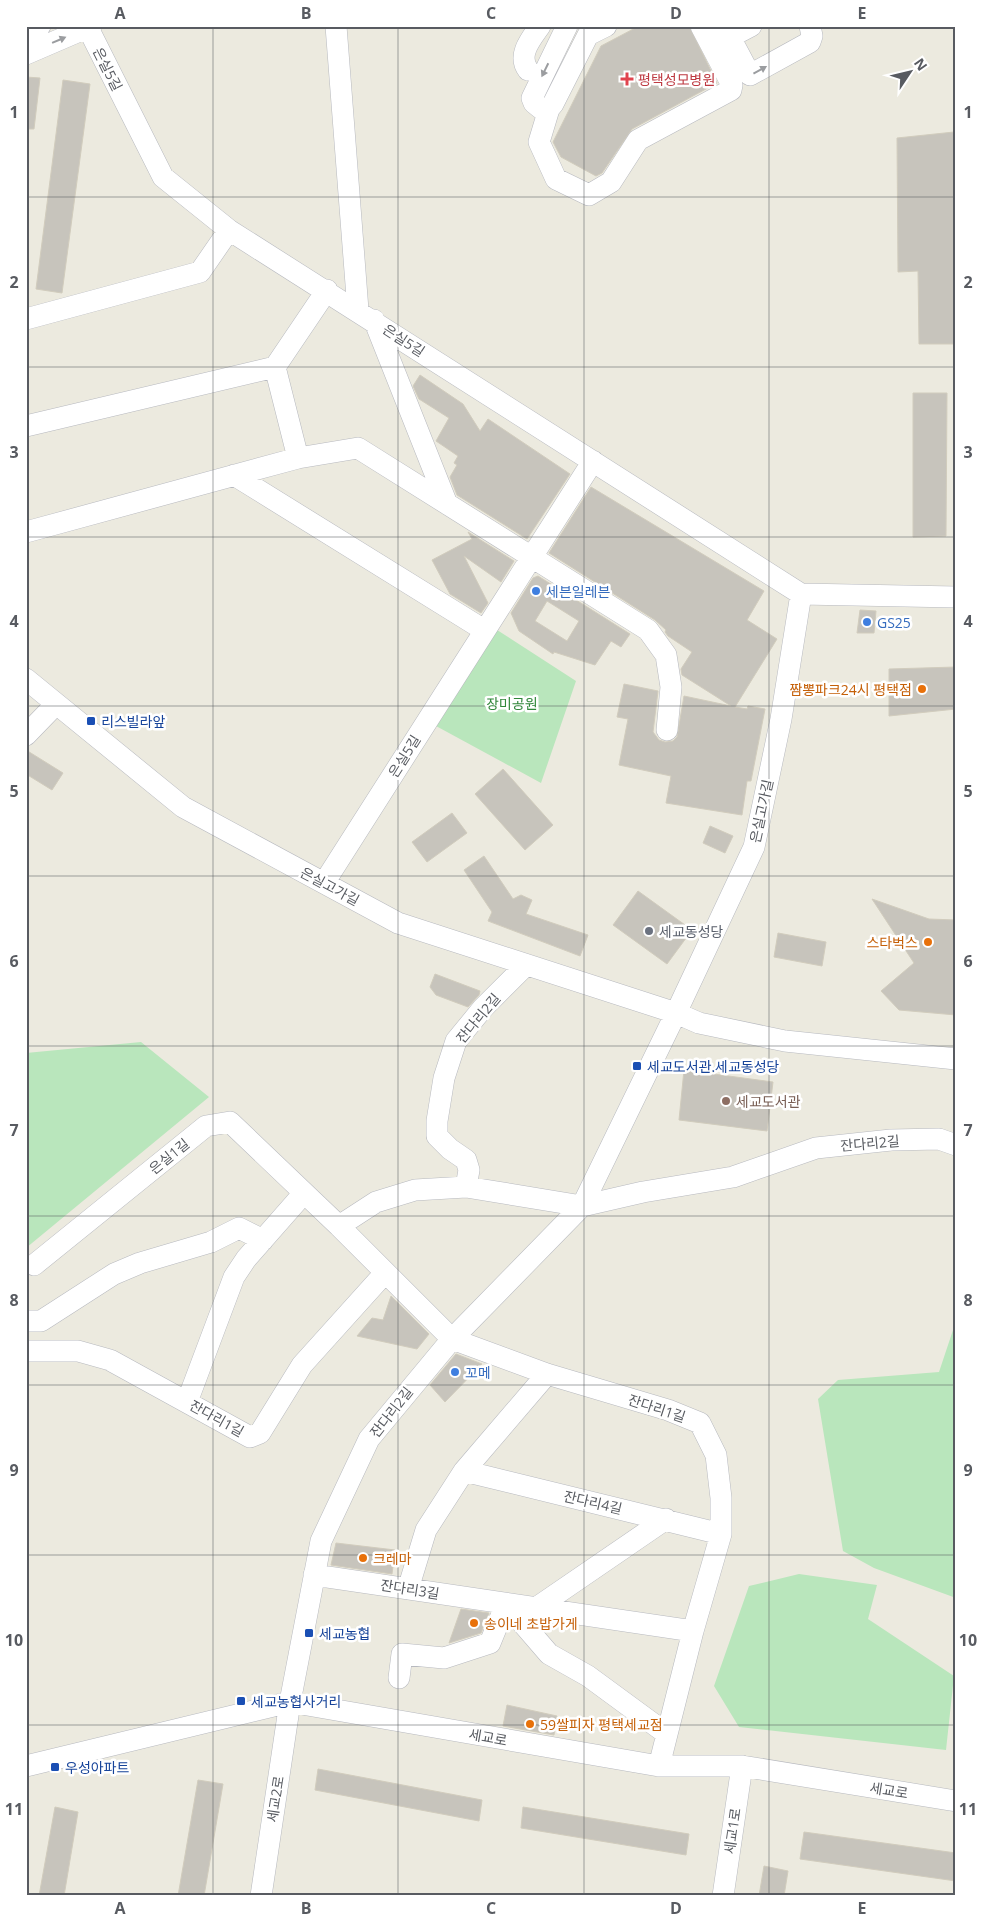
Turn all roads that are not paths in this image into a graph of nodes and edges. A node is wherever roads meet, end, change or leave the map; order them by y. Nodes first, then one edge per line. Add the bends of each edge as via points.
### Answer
1 (40, 26) edge
2 (336, 26) edge
3 (540, 26) edge
4 (567, 26) edge
5 (701, 26) edge
6 (750, 26) edge
7 (810, 26) edge
8 (88, 27) edge
9 (593, 29) edge
10 (26, 32) edge
11 (727, 32) edge
12 (26, 54) edge
13 (528, 70) dead end
14 (549, 109) junction
15 (229, 230) junction
16 (327, 290) junction
17 (366, 315) junction
18 (26, 319) edge
19 (275, 367) junction
20 (26, 426) edge
21 (298, 458) junction
22 (593, 461) junction
23 (234, 475) junction
24 (447, 504) junction
25 (26, 532) edge
26 (531, 557) junction
27 (801, 594) junction
28 (956, 597) edge
29 (484, 630) junction
30 (26, 679) edge
31 (56, 704) junction
32 (667, 730) dead end
33 (26, 735) edge
34 (324, 883) junction
35 (526, 965) junction
36 (676, 1013) junction
37 (956, 1059) edge
38 (956, 1145) edge
39 (466, 1187) junction
40 (304, 1193) junction
41 (582, 1206) junction
42 (339, 1226) junction
43 (263, 1240) junction
44 (34, 1265) dead end
45 (384, 1274) junction
46 (26, 1321) edge
47 (452, 1339) junction
48 (26, 1351) edge
49 (547, 1374) junction
50 (184, 1400) junction
51 (464, 1471) junction
52 (666, 1519) junction
53 (721, 1534) junction
54 (314, 1575) junction
55 (408, 1589) junction
56 (506, 1604) junction
57 (536, 1608) junction
58 (693, 1631) junction
59 (399, 1678) dead end
60 (290, 1702) junction
61 (667, 1734) junction
62 (26, 1766) edge
63 (659, 1766) junction
64 (747, 1774) junction
65 (956, 1801) edge
66 (956, 1812) edge
67 (261, 1896) edge
68 (723, 1896) edge
69 (736, 1896) edge

1 - 10 street
2 - 17 street
3 - 13 street via 524,52 524,65
4 -> 14 street via 532,98 544,111
5 - 14 street via 732,85 731,90 638,140 611,182 589,195 556,179 552,171 539,142
6 - 11 street
11 -> 7 street via 750,75 810,42
12 -> 8 street
8 - 15 street, 은실5길 via 163,177
9 - 14 street
15 - 16 street, 은실5길
15 - 18 street via 200,272
16 - 17 street, 은실5길
16 - 19 street
17 - 22 street, 은실5길
17 - 24 street
19 - 20 street
19 - 21 street
21 - 23 street
21 - 24 street via 358,448
22 - 26 street, 은실5길
22 - 27 street
23 - 25 street
23 - 29 street
24 - 26 street
26 - 29 street, 은실5길
26 - 32 street via 648,630 666,655 671,687
27 - 28 street
27 - 36 street, 은실고가길 via 781,719 754,847
29 - 34 street, 은실5길
30 - 31 street, 은실고가길
31 - 33 street
31 - 34 street, 은실고가길 via 183,808
34 - 35 street, 은실고가길 via 398,923
35 - 36 street, 은실고가길
35 - 39 street, 잔다리2길 via 456,1041 444,1078 436,1121 437,1136 466,1160 469,1170
36 - 37 street, 은실고가길 via 699,1023 785,1041
36 - 41 street, 잔다리2길
38 - 41 street, 잔다리2길 via 939,1138 816,1148 733,1176
39 - 41 street, 잔다리2길
39 - 42 street via 415,1190 376,1202
40 - 42 street, 은실1길
40 - 43 street
40 - 44 street, 은실1길 via 230,1122 206,1126
41 - 47 street, 잔다리2길
42 - 45 street, 잔다리1길
43 - 46 street via 239,1228 210,1242 114,1274 41,1321
43 - 50 street via 234,1277
45 - 47 street, 잔다리1길
45 - 50 street, 잔다리1길 via 302,1365 260,1433 250,1437
47 - 49 street, 잔다리1길
47 - 54 street, 잔다리2길 via 369,1439 321,1541
48 - 50 street via 78,1351 110,1360
49 - 51 street
49 - 53 street, 잔다리1길 via 668,1410 700,1423 716,1455
51 - 52 street, 잔다리4길
51 - 55 street via 426,1530
52 - 53 street, 잔다리4길
52 - 57 street
53 - 58 street, 잔다리1길
54 - 55 street, 잔다리3길
54 - 60 street, 잔다리2길
55 - 56 street, 잔다리3길
56 - 57 street, 잔다리3길
56 - 59 street via 490,1643 444,1658 402,1654
56 - 61 street via 549,1654 588,1676
57 - 58 street, 잔다리3길
58 - 61 street, 잔다리1길
60 - 62 street, 세교로
60 - 63 street, 세교로
60 - 67 street, 세교2로
61 - 63 street, 잔다리1길
63 - 64 street, 세교로
64 - 65 street, 세교로
64 - 66 street
64 - 68 street, 세교1로
64 - 69 street, 세교1로

